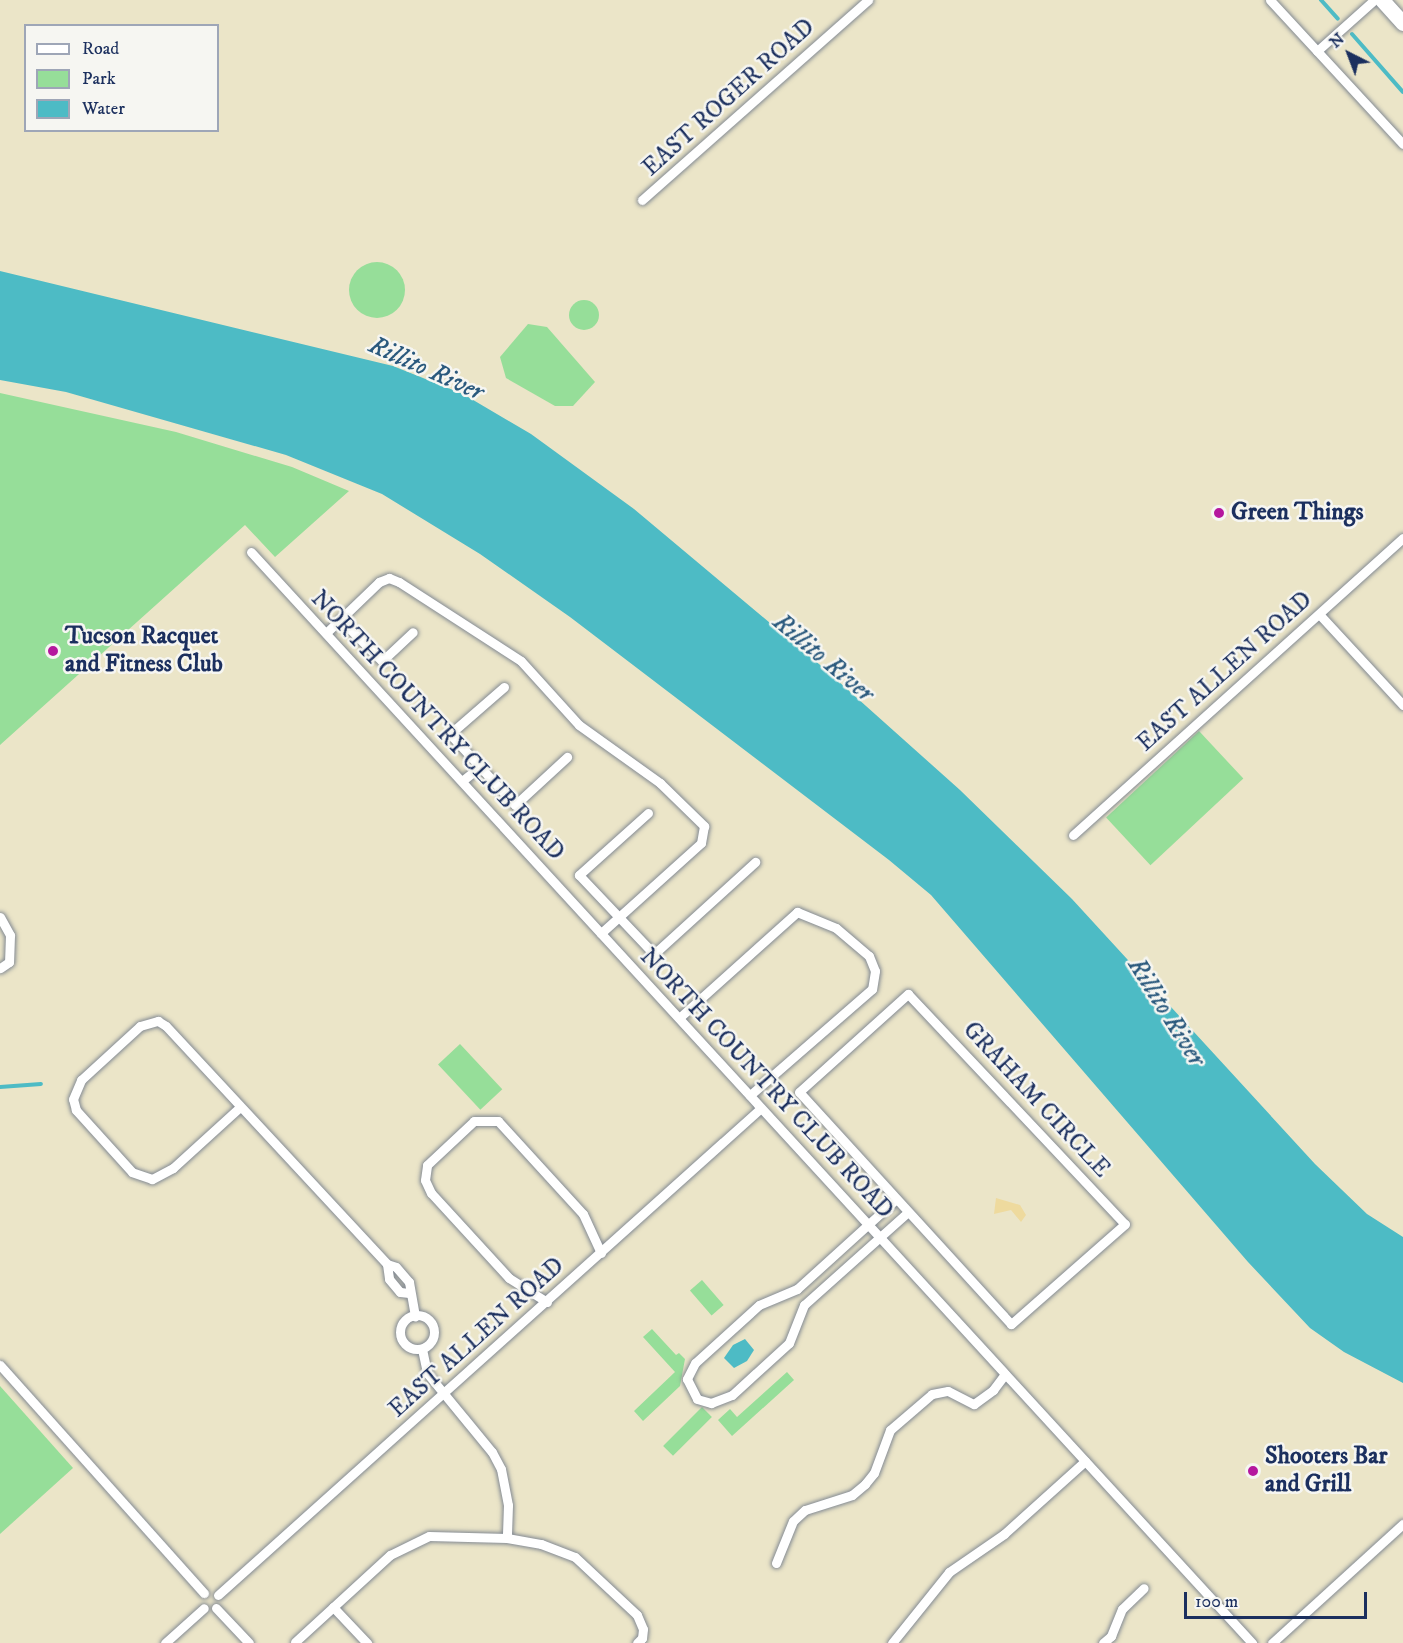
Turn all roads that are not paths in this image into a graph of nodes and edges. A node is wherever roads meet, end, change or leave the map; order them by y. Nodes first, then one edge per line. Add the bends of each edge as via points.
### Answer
1 (868, 0) edge
2 (1270, 0) edge
3 (1374, 0) edge
4 (1382, 0) edge
5 (1403, 23) edge
6 (1317, 51) junction
7 (1403, 144) edge
8 (642, 200) dead end
9 (1403, 538) edge
10 (251, 552) dead end
11 (1319, 614) junction
12 (340, 619) junction
13 (413, 632) dead end
14 (326, 633) junction
15 (504, 687) dead end
16 (1403, 705) edge
17 (567, 757) dead end
18 (479, 767) junction
19 (462, 782) junction
20 (648, 813) dead end
21 (1073, 835) dead end
22 (755, 862) dead end
23 (0, 917) edge
24 (619, 917) junction
25 (601, 933) junction
26 (0, 969) edge
27 (679, 1018) junction
28 (750, 1095) junction
29 (240, 1107) junction
30 (761, 1108) junction
31 (894, 1201) junction
32 (907, 1213) junction
33 (868, 1224) junction
34 (880, 1237) junction
35 (601, 1253) junction
36 (547, 1302) junction
37 (415, 1316) junction
38 (422, 1349) junction
39 (0, 1365) edge
40 (1005, 1374) junction
41 (444, 1394) junction
42 (1085, 1461) junction
43 (1403, 1524) edge
44 (507, 1538) junction
45 (776, 1563) dead end
46 (1144, 1588) dead end
47 (204, 1593) junction
48 (218, 1595) junction
49 (333, 1607) junction
50 (204, 1608) junction
51 (216, 1608) junction
52 (640, 1641) edge
53 (295, 1642) edge
54 (165, 1643) edge
55 (249, 1643) edge
56 (367, 1643) edge
57 (892, 1643) edge
58 (1103, 1643) edge
59 (1252, 1643) edge
60 (1272, 1643) edge

1 - 8 street, EAST ROGER ROAD
2 - 6 street
3 - 6 street
4 - 5 main road
6 - 7 street
9 - 11 street, EAST ALLEN ROAD
10 - 14 street, NORTH COUNTRY CLUB ROAD
11 - 16 street
11 - 21 street, EAST ALLEN ROAD
12 - 13 street via 382,661
12 - 14 street
12 - 24 street via 379,582 389,578 399,582 527,666 579,725 683,803 704,826 701,843
14 - 19 street, NORTH COUNTRY CLUB ROAD
15 - 18 street via 450,735
17 - 18 street via 515,805
18 - 19 street
19 - 25 street, NORTH COUNTRY CLUB ROAD
20 - 24 street via 579,875
22 - 24 street via 654,954
23 - 26 street via 10,935 9,962
24 - 25 street
25 - 27 street, NORTH COUNTRY CLUB ROAD
27 - 28 street, NORTH COUNTRY CLUB ROAD
27 - 28 street via 797,912 836,928 869,956 875,971 872,989
28 - 30 street, NORTH COUNTRY CLUB ROAD
29 - 29 street via 166,1026 147,1021 81,1080 73,1099 76,1110 132,1172 152,1179 173,1168
29 - 37 street via 387,1264 396,1267 409,1282
30 - 33 street, NORTH COUNTRY CLUB ROAD
30 - 35 street, EAST ALLEN ROAD
31 - 32 street, GRAHAM CIRCLE
31 - 32 street, GRAHAM CIRCLE via 799,1092 908,994 1125,1224 1011,1324
31 - 33 street
32 - 34 street
33 - 34 street, NORTH COUNTRY CLUB ROAD
33 - 34 street via 797,1289 759,1305 695,1363 687,1379 697,1399 711,1403 732,1395 789,1343 804,1305
34 - 40 street, NORTH COUNTRY CLUB ROAD
35 - 36 street, EAST ALLEN ROAD
35 - 36 street via 583,1214 498,1121 474,1121 427,1165 425,1180 430,1193 509,1278
36 - 41 street, EAST ALLEN ROAD
37 - 38 street via 425,1317 434,1329 430,1343
37 - 38 street via 405,1320 401,1336 406,1345
38 - 41 street via 427,1373
39 - 47 street
40 - 42 street, NORTH COUNTRY CLUB ROAD
40 - 45 street via 984,1399 974,1404 948,1391 932,1394 890,1430 874,1473 865,1484 852,1495 805,1510 793,1521
41 - 44 street via 492,1452 501,1469 508,1505
41 - 48 street, EAST ALLEN ROAD
42 - 57 street via 1004,1534 950,1572
42 - 59 street, NORTH COUNTRY CLUB ROAD
43 - 60 street
44 - 49 street via 429,1536 406,1544
44 - 52 street via 541,1544 575,1557 637,1615
46 - 58 street via 1122,1609 1111,1636
47 - 48 street
47 - 50 street via 200,1600
48 - 51 street
49 - 53 street
49 - 56 street
50 - 51 street
50 - 54 street
51 - 55 street

